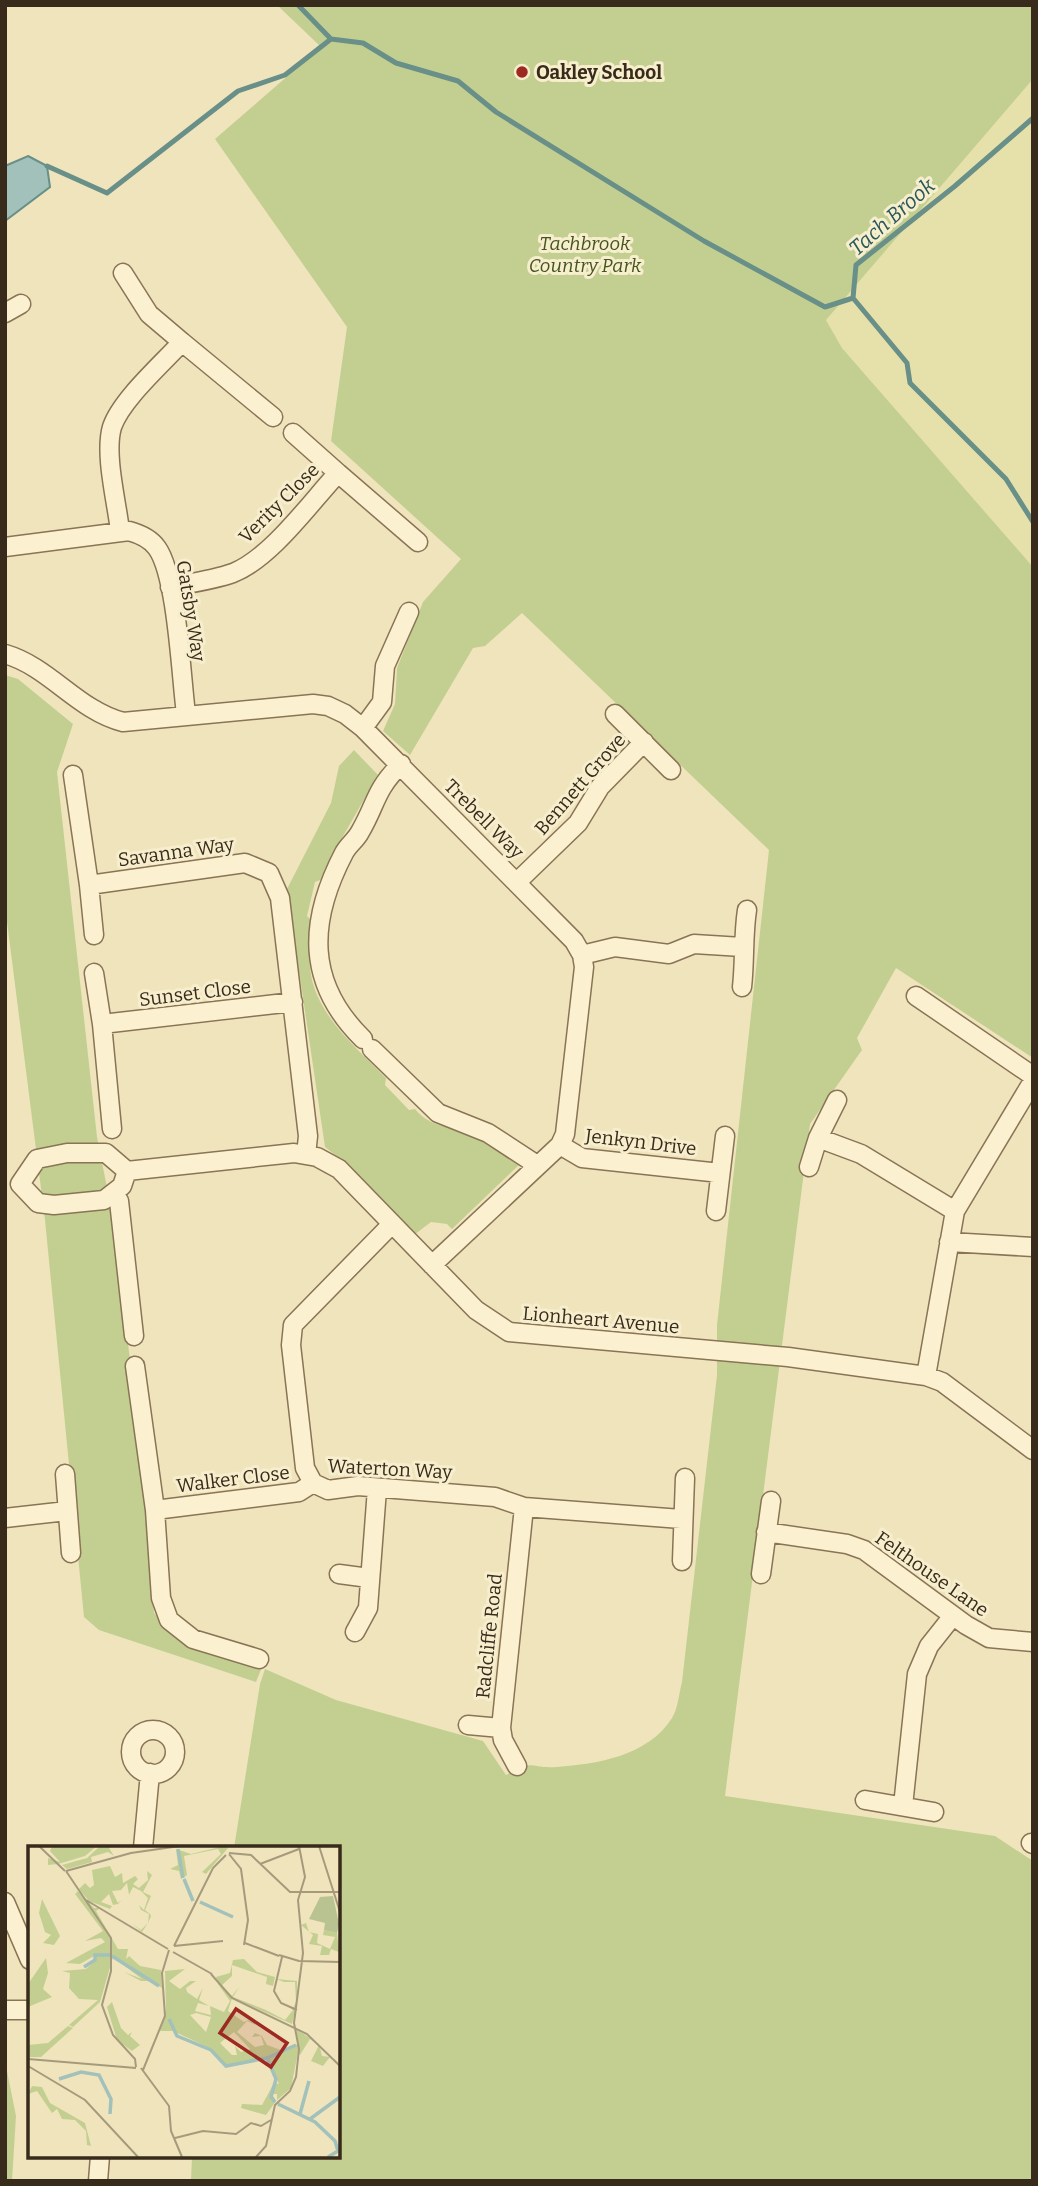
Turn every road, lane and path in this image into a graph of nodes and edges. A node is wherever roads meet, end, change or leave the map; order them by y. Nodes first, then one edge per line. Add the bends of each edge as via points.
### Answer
1 (123, 273) dead end
2 (182, 342) junction
3 (274, 417) dead end
4 (293, 433) dead end
5 (338, 473) junction
6 (120, 531) junction
7 (418, 542) dead end
8 (5, 547) edge
9 (170, 587) junction
10 (409, 612) dead end
11 (5, 654) edge
12 (615, 713) dead end
13 (186, 714) junction
14 (363, 728) junction
15 (644, 742) junction
16 (401, 764) junction
17 (671, 770) dead end
18 (73, 775) dead end
19 (517, 882) junction
20 (89, 885) junction
21 (747, 910) dead end
22 (94, 935) dead end
23 (742, 947) junction
24 (582, 955) junction
25 (94, 973) dead end
26 (742, 988) dead end
27 (916, 996) dead end
28 (293, 1002) junction
29 (102, 1024) junction
30 (1033, 1078) edge
31 (837, 1100) dead end
32 (112, 1129) dead end
33 (725, 1136) dead end
34 (818, 1138) junction
35 (560, 1145) junction
36 (306, 1155) junction
37 (537, 1166) junction
38 (809, 1167) dead end
39 (127, 1171) junction
40 (720, 1173) junction
41 (13, 1185) edge
42 (114, 1194) junction
43 (716, 1211) dead end
44 (955, 1211) junction
45 (392, 1224) junction
46 (949, 1242) junction
47 (1033, 1247) edge
48 (432, 1265) junction
49 (134, 1336) dead end
50 (135, 1366) dead end
51 (926, 1376) junction
52 (1033, 1450) edge
53 (65, 1474) dead end
54 (685, 1478) dead end
55 (313, 1483) junction
56 (377, 1489) junction
57 (771, 1501) dead end
58 (523, 1507) junction
59 (155, 1510) junction
60 (67, 1511) junction
61 (5, 1518) edge
62 (681, 1519) junction
63 (766, 1532) junction
64 (71, 1553) dead end
65 (682, 1561) dead end
66 (339, 1574) dead end
67 (761, 1574) dead end
68 (369, 1578) junction
69 (953, 1617) junction
70 (355, 1632) dead end
71 (1033, 1642) edge
72 (259, 1658) dead end
73 (468, 1725) dead end
74 (501, 1728) junction
75 (517, 1766) dead end
76 (150, 1773) dead end
77 (865, 1800) dead end
78 (903, 1806) junction
79 (934, 1812) dead end
80 (144, 1846) edge
81 (5, 1902) edge
82 (28, 1955) edge
83 (5, 2010) edge
84 (28, 2010) edge
85 (100, 2158) edge
86 (98, 2181) edge

1 - 2 street via 149,314
2 - 3 street
2 - 6 street via 112,427 110,450
4 - 5 street, Verity Close
5 - 7 street, Verity Close
5 - 9 street, Verity Close via 270,547 245,566
6 - 8 street, Gatsby Way
6 - 9 street, Gatsby Way via 144,536 155,545 164,559
9 - 13 street, Gatsby Way
10 - 14 street via 385,666 382,702
11 - 13 street, Trebell Way via 22,659 103,717 123,722
12 - 15 street, Bennett Grove
13 - 14 street, Trebell Way via 313,704 345,714
14 - 16 street, Trebell Way
15 - 17 street, Bennett Grove
15 - 19 street, Bennett Grove via 600,787 578,823
16 - 19 street, Trebell Way
16 - 37 street via 382,784 360,833 345,850 321,912 318,943 327,995 367,1044 438,1113 488,1133
18 - 20 street
19 - 24 street, Trebell Way via 565,929
20 - 22 street
20 - 28 street, Savanna Way via 245,863 269,873 280,898
21 - 23 street
23 - 24 street via 694,944 669,954 615,947
23 - 26 street
24 - 35 street via 568,1124
25 - 29 street
27 - 30 street
28 - 29 street, Sunset Close
28 - 36 street, Savanna Way via 308,1136
29 - 32 street
30 - 44 street
31 - 34 street
33 - 40 street, Jenkyn Drive
34 - 38 street
34 - 44 street via 861,1154
35 - 37 street
35 - 40 street, Jenkyn Drive via 582,1158
36 - 39 street, Lionheart Avenue
36 - 45 street, Lionheart Avenue via 339,1169
37 - 48 street
39 - 41 street via 106,1153 67,1153 37,1159
39 - 42 street
40 - 43 street, Jenkyn Drive
41 - 42 street via 38,1203 54,1205 104,1200
42 - 49 street via 119,1201
44 - 46 street
45 - 48 street, Lionheart Avenue
45 - 55 street, Waterton Way via 293,1325 291,1345 305,1468
46 - 47 street
46 - 51 street
48 - 51 street, Lionheart Avenue via 489,1321 517,1335 788,1357
50 - 59 street, Walker Close
51 - 52 street, Lionheart Avenue via 942,1382
53 - 60 street
54 - 62 street
55 - 56 street, Waterton Way via 328,1490
55 - 59 street, Walker Close via 299,1492
56 - 58 street, Waterton Way via 495,1497
56 - 68 street
57 - 63 street
58 - 62 street, Waterton Way
58 - 74 street, Radcliffe Road
59 - 72 street, Walker Close via 161,1598 169,1620 193,1639
60 - 61 street
60 - 64 street
62 - 65 street
63 - 67 street
63 - 69 street, Felthouse Lane via 864,1550
66 - 68 street
68 - 70 street via 368,1608
69 - 71 street, Felthouse Lane via 989,1638
69 - 78 street via 929,1646 917,1674
73 - 74 street
74 - 75 street, Radcliffe Road
76 - 80 street
77 - 78 street
78 - 79 street
81 - 82 street
83 - 84 street
85 - 86 street

